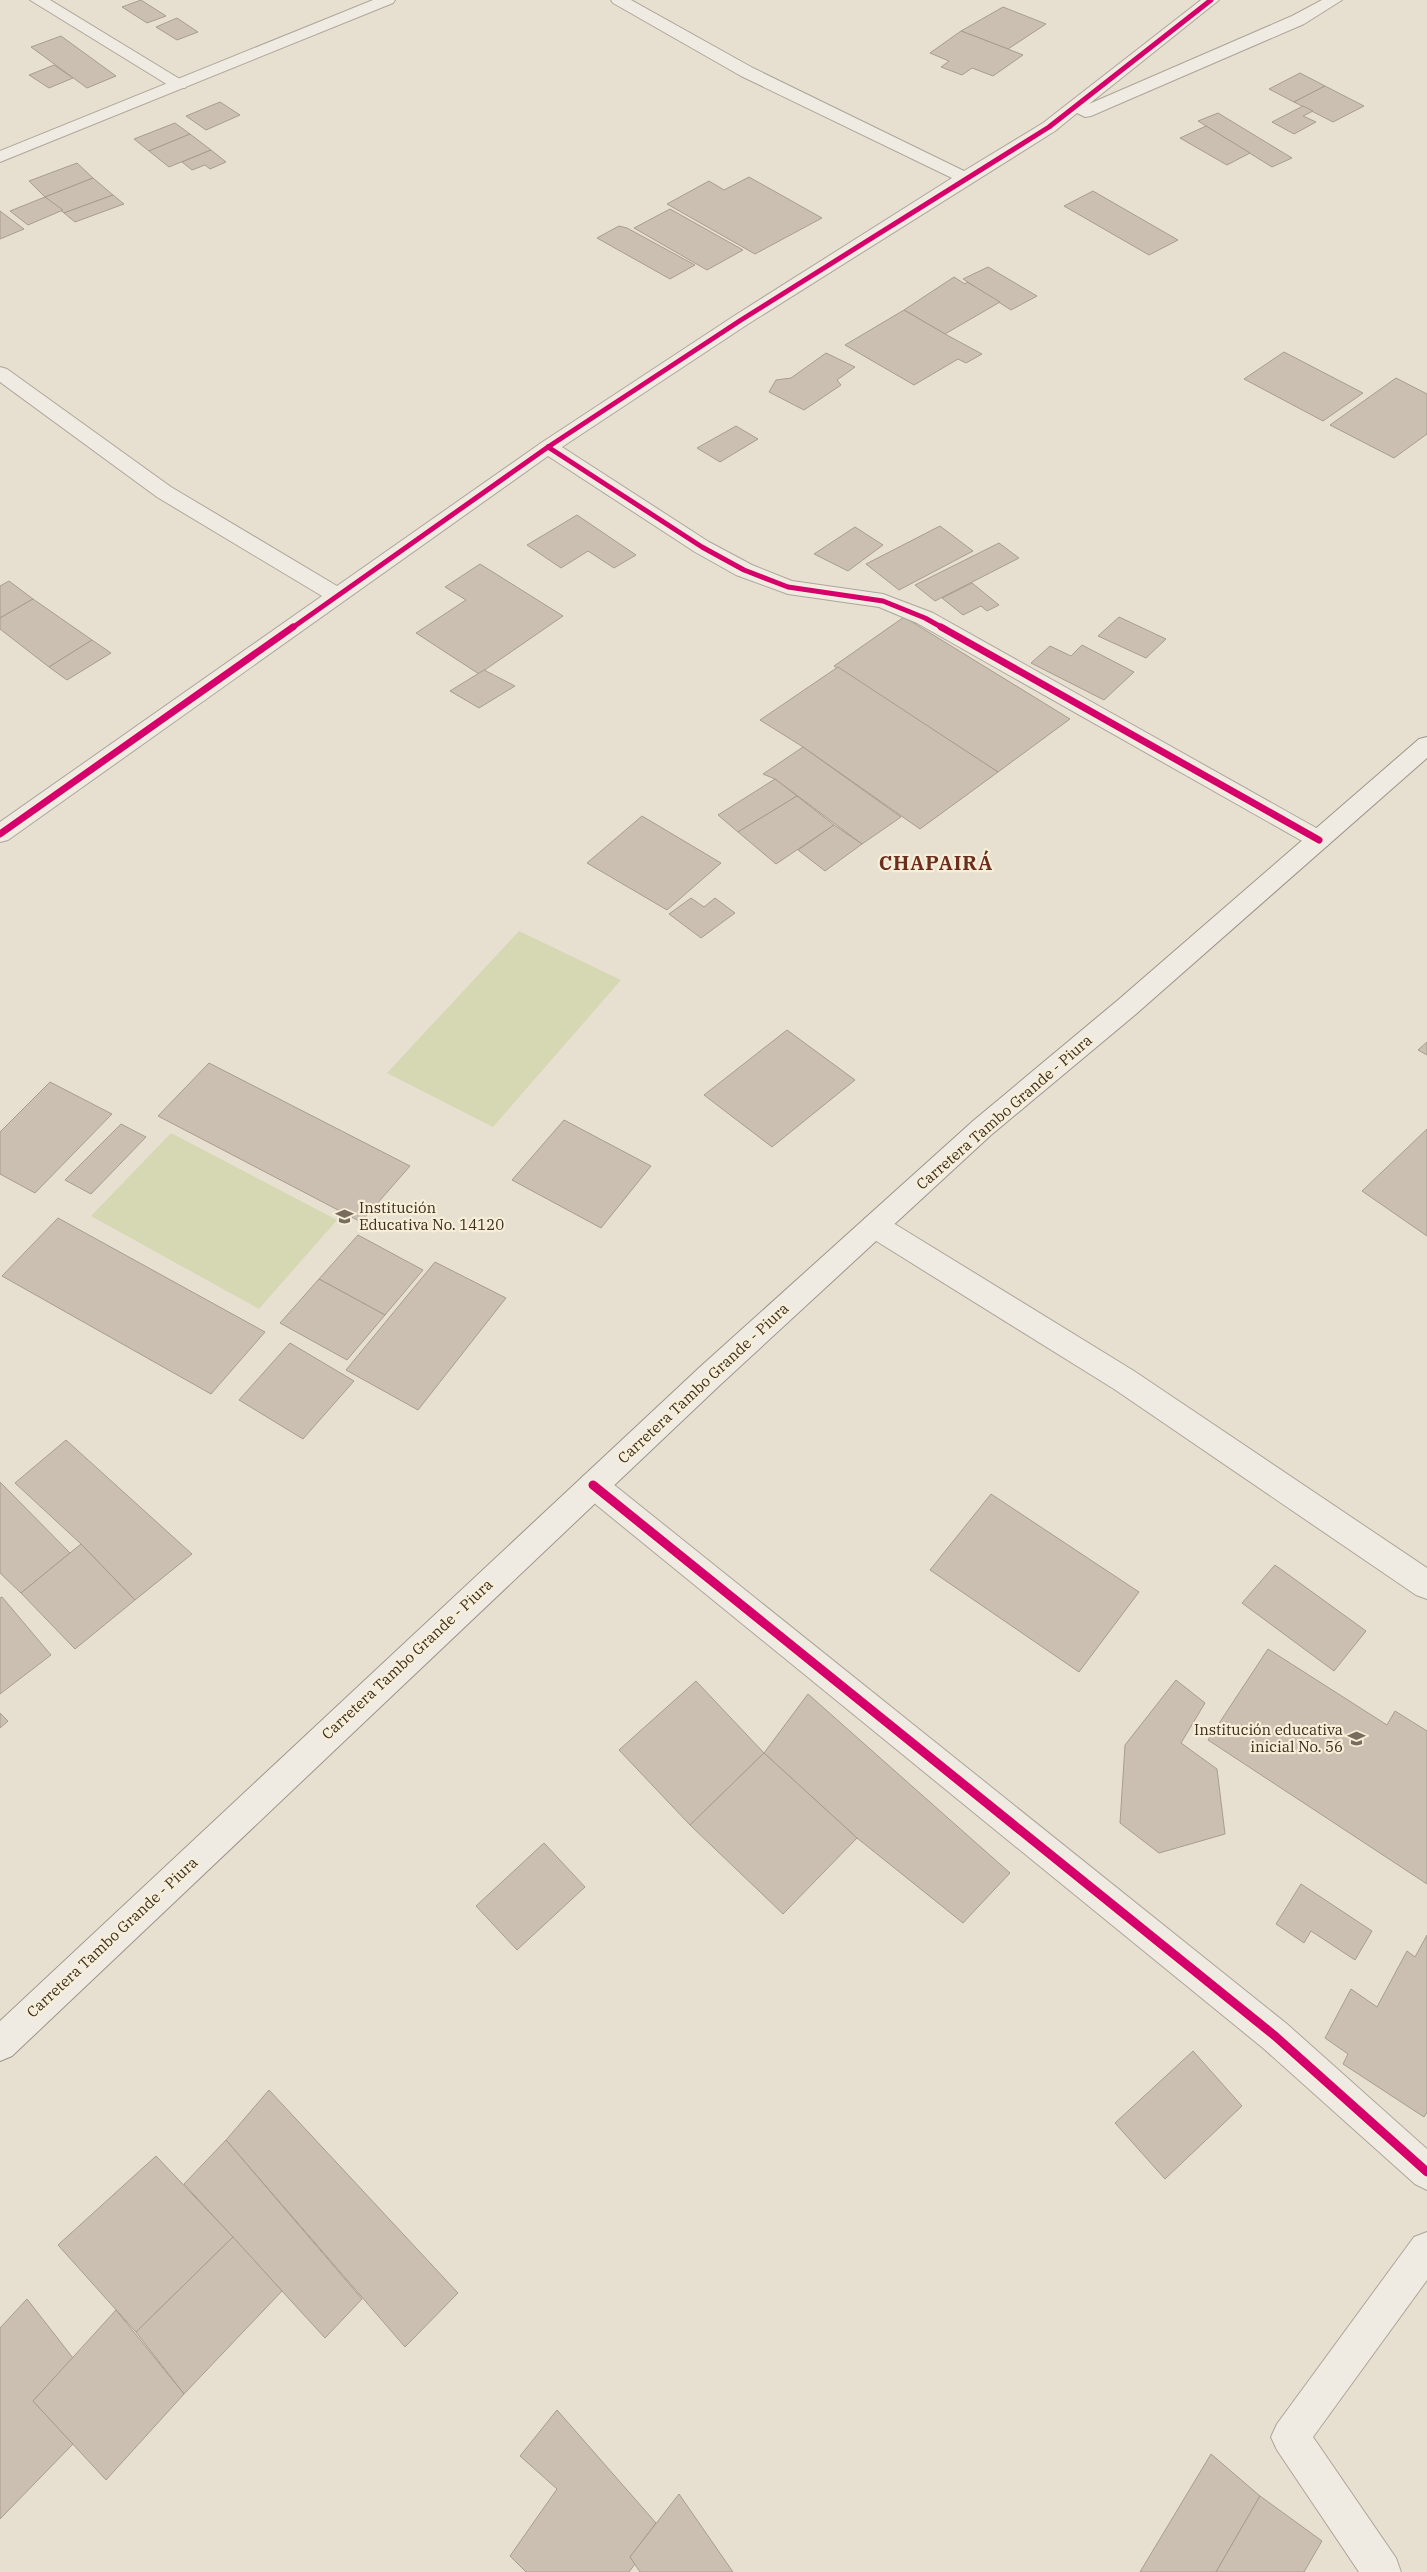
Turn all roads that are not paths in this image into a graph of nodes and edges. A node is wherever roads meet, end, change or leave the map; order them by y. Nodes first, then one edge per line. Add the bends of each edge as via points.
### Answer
1 (38, 0) edge
2 (387, 0) edge
3 (619, 0) edge
4 (1211, 0) edge
5 (1334, 0) edge
6 (179, 84) junction
7 (1049, 127) junction
8 (0, 157) edge
9 (965, 178) junction
10 (0, 373) edge
11 (548, 447) junction
12 (336, 595) junction
13 (1427, 745) edge
14 (0, 834) edge
15 (1318, 840) junction
16 (875, 1226) junction
17 (593, 1485) junction
18 (1427, 1584) edge
19 (0, 2044) edge
20 (1427, 2172) edge
21 (1427, 2250) edge
22 (1382, 2572) edge

1 - 6 street
2 - 6 street
3 - 9 street via 747,72
4 - 7 street
5 - 7 street via 1298,20
6 - 8 street
7 - 9 street
9 - 11 street
10 - 12 street via 164,492
11 - 12 street
11 - 15 street via 702,548 744,570 788,587 883,601 925,618
12 - 14 street
13 - 15 street, Carretera Tambo Grande - Piura
15 - 16 street, Carretera Tambo Grande - Piura via 982,1128
16 - 17 street, Carretera Tambo Grande - Piura
16 - 18 street via 1124,1380
17 - 19 street, Carretera Tambo Grande - Piura
17 - 20 street via 1275,2036
21 - 22 street via 1290,2438

